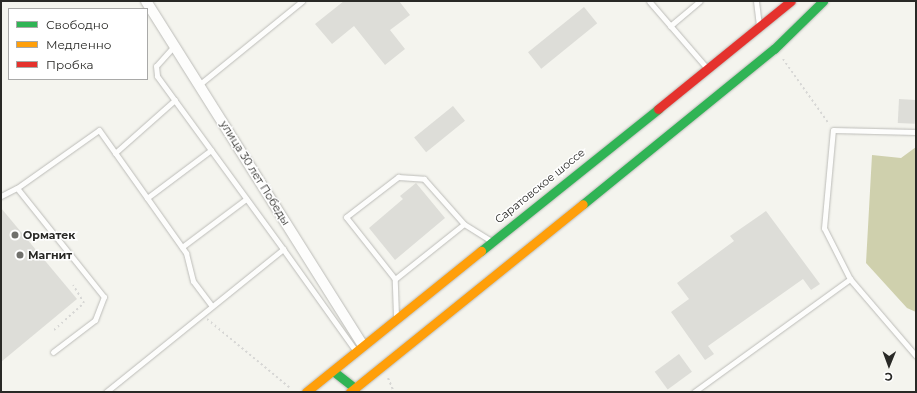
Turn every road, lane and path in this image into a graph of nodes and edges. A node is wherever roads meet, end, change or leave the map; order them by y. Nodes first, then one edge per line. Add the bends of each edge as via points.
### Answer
1 (146, 1) edge
2 (302, 1) edge
3 (649, 1) edge
4 (700, 1) edge
5 (756, 1) edge
6 (792, 1) edge
7 (823, 1) edge
8 (781, 5) edge
9 (759, 25) junction
10 (670, 26) junction
11 (175, 45) junction
12 (787, 54) dead end
13 (706, 68) junction
14 (200, 84) junction
15 (175, 100) junction
16 (832, 130) junction
17 (916, 132) edge
18 (211, 150) junction
19 (115, 153) junction
20 (17, 188) junction
21 (1, 196) edge
22 (147, 198) junction
23 (246, 199) junction
24 (464, 224) junction
25 (491, 241) junction
26 (182, 247) junction
27 (283, 249) junction
28 (395, 279) junction
29 (850, 279) junction
30 (73, 285) dead end
31 (211, 305) junction
32 (200, 313) junction
33 (396, 318) junction
34 (54, 330) dead end
35 (359, 348) junction
36 (53, 352) dead end
37 (916, 356) edge
38 (332, 371) junction
39 (387, 377) dead end
40 (290, 388) dead end
41 (352, 390) edge
42 (106, 392) edge
43 (306, 392) edge
44 (340, 392) edge
45 (394, 392) edge
46 (694, 392) edge

1 - 11 street, улица 30 лет Победы
2 - 14 lane
3 - 10 lane
4 - 10 lane
5 - 9 lane
6 - 8 main road, Саратовское шоссе
7 - 41 main road via 774,49
8 - 9 main road, Саратовское шоссе
9 - 13 main road, Саратовское шоссе
10 - 13 lane
11 - 14 street, улица 30 лет Победы
11 - 15 lane via 156,66 157,76
12 - 16 path via 782,60
13 - 25 main road, Саратовское шоссе
14 - 35 street, улица 30 лет Победы
15 - 18 lane
15 - 19 lane
16 - 17 lane
16 - 29 lane via 824,228
18 - 22 lane
18 - 23 lane
19 - 20 lane via 99,130
19 - 22 lane
20 - 21 lane
20 - 36 lane via 104,297 95,320
22 - 26 lane
23 - 26 lane
23 - 27 lane
24 - 25 lane
24 - 28 lane
24 - 28 lane via 424,179 398,177 346,217
25 - 33 main road, Саратовское шоссе
26 - 31 lane via 193,281
27 - 31 lane
27 - 35 lane
28 - 33 lane
29 - 37 lane
29 - 46 lane
30 - 34 path via 84,303
31 - 32 lane
32 - 40 path
32 - 42 lane
33 - 35 main road, Саратовское шоссе
35 - 38 main road, Саратовское шоссе
38 - 41 main road
38 - 43 main road, Саратовское шоссе
38 - 44 main road
39 - 45 path

